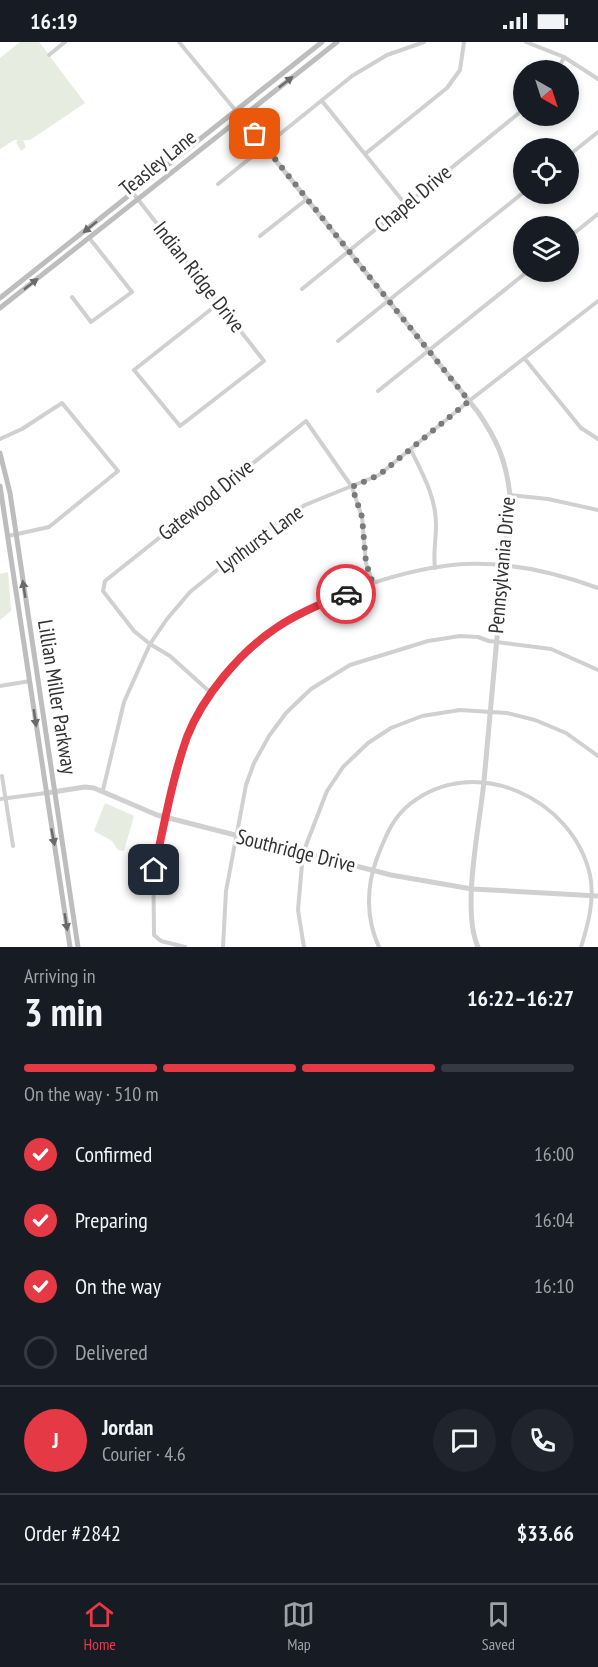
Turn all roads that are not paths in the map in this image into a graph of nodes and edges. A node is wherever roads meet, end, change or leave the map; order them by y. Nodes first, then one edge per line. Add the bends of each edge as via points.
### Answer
1 (65, 42) edge
2 (179, 42) edge
3 (322, 42) edge
4 (337, 42) edge
5 (424, 42) edge
6 (464, 42) edge
7 (526, 42) edge
8 (49, 55) dead end
9 (564, 57) junction
10 (563, 60) edge
11 (598, 79) edge
12 (322, 101) junction
13 (236, 111) junction
14 (241, 117) junction
15 (513, 118) edge
16 (598, 132) edge
17 (265, 147) junction
18 (579, 147) edge
19 (365, 154) junction
20 (218, 184) dead end
21 (133, 193) junction
22 (307, 199) junction
23 (139, 200) junction
24 (513, 201) edge
25 (406, 206) junction
26 (598, 214) edge
27 (579, 229) edge
28 (260, 236) dead end
29 (90, 238) junction
30 (348, 252) junction
31 (47, 261) junction
32 (56, 265) junction
33 (514, 282) edge
34 (302, 289) dead end
35 (1, 297) edge
36 (72, 297) dead end
37 (388, 301) junction
38 (598, 302) edge
39 (7, 303) junction
40 (219, 303) junction
41 (0, 309) edge
42 (338, 341) dead end
43 (428, 351) junction
44 (525, 359) junction
45 (378, 392) dead end
46 (469, 401) junction
47 (0, 439) edge
48 (598, 439) edge
49 (411, 450) junction
50 (0, 453) edge
51 (0, 486) edge
52 (352, 487) junction
53 (510, 495) junction
54 (598, 510) edge
55 (16, 535) junction
56 (8, 536) junction
57 (504, 567) junction
58 (435, 568) junction
59 (373, 584) junction
60 (598, 588) edge
61 (496, 641) junction
62 (150, 644) junction
63 (598, 670) edge
64 (30, 681) junction
65 (0, 686) edge
66 (211, 693) junction
67 (489, 712) junction
68 (598, 756) edge
69 (2, 776) dead end
70 (484, 782) junction
71 (103, 790) junction
72 (55, 792) junction
73 (46, 793) junction
74 (3, 799) edge
75 (166, 817) junction
76 (236, 835) junction
77 (13, 846) dead end
78 (303, 853) junction
79 (372, 870) junction
80 (472, 889) junction
81 (70, 896) junction
82 (595, 896) edge
83 (62, 897) junction
84 (70, 947) edge
85 (78, 947) edge
86 (185, 947) edge
87 (223, 947) edge
88 (304, 947) edge
89 (379, 947) edge
90 (478, 947) edge
91 (580, 947) edge

1 - 8 street
2 - 13 street, Pennsylvania Drive
3 - 13 main road, Teasley Lane
14 -> 4 main road, Teasley Lane
5 - 12 street via 369,65
6 - 19 street via 460,70 453,81
7 - 9 street
9 - 10 street
9 - 11 street
12 - 17 street
12 - 19 street
13 - 14 street, Pennsylvania Drive
13 - 21 main road, Teasley Lane
14 - 17 street, Pennsylvania Drive
14 - 23 main road, Teasley Lane
15 - 25 street, Chapel Drive
16 - 18 street
17 - 20 street
17 - 22 street, Pennsylvania Drive
19 - 25 street
21 - 23 street, Indian Ridge Drive
21 -> 31 main road, Teasley Lane
22 - 28 street
22 - 30 street, Pennsylvania Drive
23 - 29 main road, Teasley Lane
23 - 40 street, Indian Ridge Drive
24 - 37 street
25 - 30 street, Chapel Drive
26 - 27 street
29 - 32 main road, Teasley Lane
29 - 36 street via 132,292 91,322
30 - 34 street, Chapel Drive
30 - 37 street, Pennsylvania Drive
31 - 32 main road
31 - 35 main road, Teasley Lane
39 -> 32 main road, Teasley Lane
33 - 43 street
35 - 39 main road
37 - 42 street
37 - 43 street, Pennsylvania Drive
38 - 44 street, Lynhurst Lane
39 - 41 main road, Teasley Lane
40 - 40 street, Indian Ridge Drive via 264,361 180,426 134,370
43 - 45 street
43 - 46 street, Pennsylvania Drive
44 - 46 street, Lynhurst Lane
44 - 48 street via 581,428
46 - 49 street, Lynhurst Lane
46 - 53 street, Pennsylvania Drive via 498,445
47 - 55 street via 62,403 118,471 49,527
49 - 52 street, Lynhurst Lane via 379,475
49 - 58 street via 434,503
50 - 55 main road, Lillian Miller Parkway
51 - 56 main road, Lillian Miller Parkway
52 - 59 street via 362,517 366,563
52 - 62 street, Lynhurst Lane via 305,505 268,529 190,592
52 - 62 street, Gatewood Drive via 306,420 105,581 103,591 134,631
53 - 54 street
53 - 57 street, Pennsylvania Drive
55 - 56 street
72 -> 55 main road, Lillian Miller Parkway
56 - 64 main road, Lillian Miller Parkway
57 - 58 street via 466,564
57 - 60 street via 539,571
57 - 61 street, Pennsylvania Drive
58 - 59 street
59 - 66 street via 318,604 275,628 236,662
61 - 63 street via 551,649
61 - 67 street, Pennsylvania Drive
61 - 76 street via 467,636 428,642 350,665 311,689 277,724 260,751 246,785
62 - 66 street via 170,656
62 - 71 street, Lynhurst Lane via 124,702
64 - 65 street
64 -> 73 main road, Lillian Miller Parkway
66 - 75 street via 188,735
67 - 68 street via 551,725
67 - 70 street, Pennsylvania Drive
67 - 78 street via 460,710 422,716 391,728 368,743 327,791
69 - 74 street
70 - 79 street via 446,787 410,804 386,834
70 - 80 street, Pennsylvania Drive
70 - 82 street via 521,792 562,821 578,842
71 - 72 street, Southridge Drive via 85,787
71 - 75 street, Southridge Drive
72 - 73 street, Southridge Drive
72 - 81 main road, Lillian Miller Parkway
73 - 74 street, Southridge Drive
73 -> 83 main road, Lillian Miller Parkway
74 - 77 street
75 - 76 street, Southridge Drive
75 - 86 street via 154,870 154,935 161,941
76 - 78 street, Southridge Drive
76 - 87 street via 226,891
78 - 79 street, Southridge Drive
78 - 88 street via 298,910
79 - 80 street, Southridge Drive
79 - 89 street via 369,911
80 - 82 street, Southridge Drive
80 - 90 street, Pennsylvania Drive via 471,929
81 - 83 main road
81 - 85 main road, Lillian Miller Parkway
82 - 91 street
83 -> 84 main road, Lillian Miller Parkway

